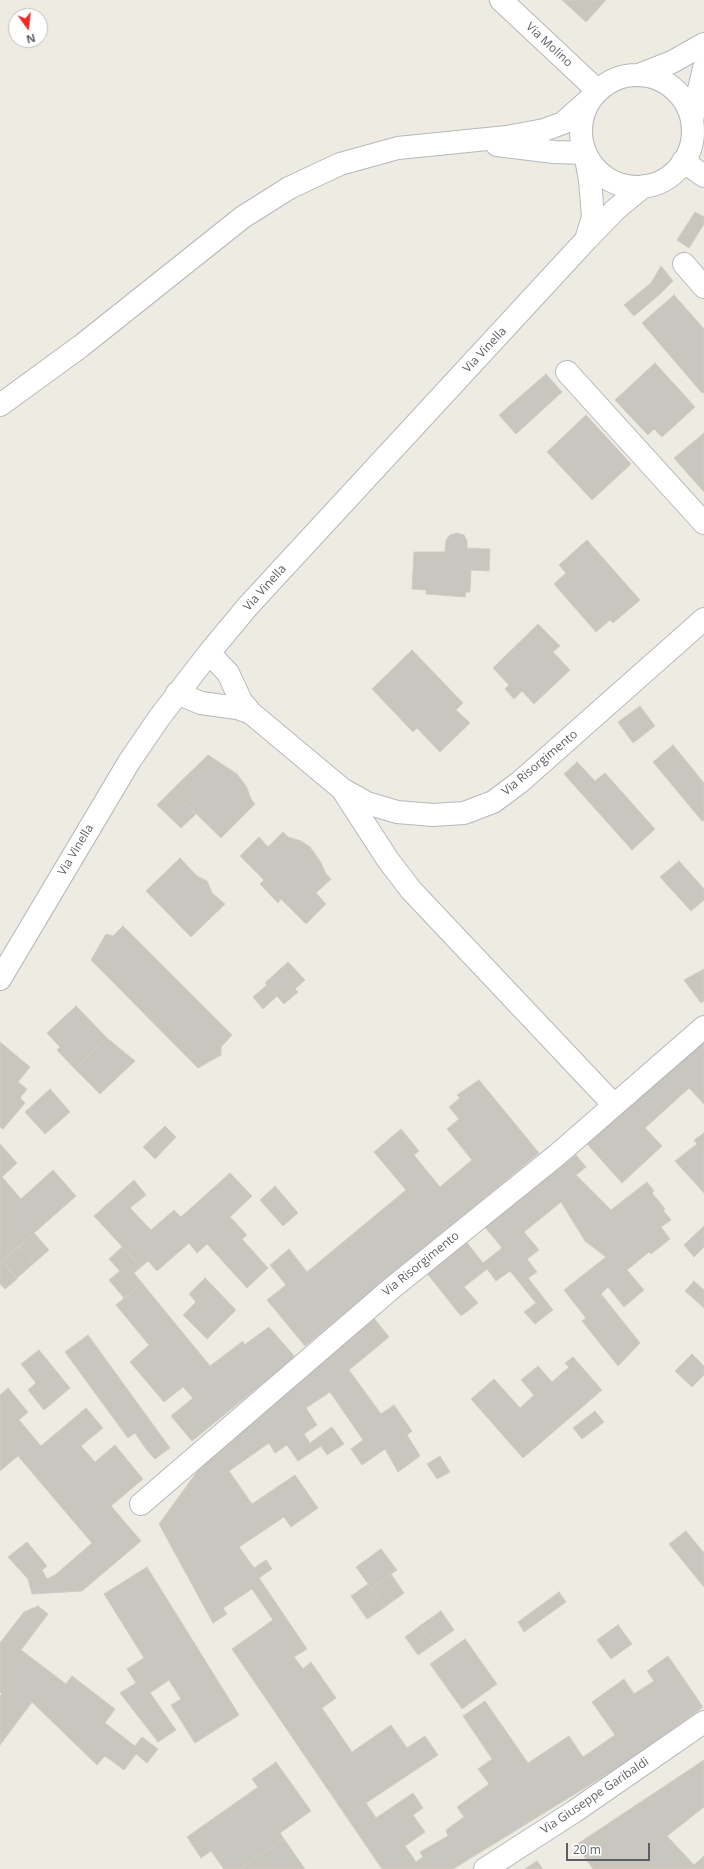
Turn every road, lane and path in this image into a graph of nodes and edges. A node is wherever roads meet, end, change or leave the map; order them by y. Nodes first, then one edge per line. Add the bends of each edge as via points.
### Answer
1 (501, 0) edge
2 (704, 44) edge
3 (704, 68) edge
4 (639, 75) junction
5 (594, 95) junction
6 (692, 120) junction
7 (457, 141) junction
8 (585, 153) junction
9 (683, 161) junction
10 (704, 176) edge
11 (644, 186) junction
12 (586, 240) junction
13 (684, 264) dead end
14 (704, 287) edge
15 (567, 372) dead end
16 (0, 405) edge
17 (704, 524) edge
18 (704, 619) edge
19 (210, 653) junction
20 (177, 693) junction
21 (251, 713) junction
22 (342, 789) junction
23 (0, 979) edge
24 (704, 1027) edge
25 (614, 1105) junction
26 (141, 1504) dead end
27 (704, 1722) edge
28 (485, 1869) edge

1 - 5 street, Via Molino
2 - 4 street via 672,62
3 - 6 street
4 - 5 street via 620,77 603,85
4 - 6 street via 658,78 674,88 686,103
5 - 7 street via 563,124 507,137
5 - 8 street via 582,116 580,135
6 - 9 street via 692,138
7 - 8 street
7 - 16 street via 391,150 340,164 289,188 243,217 81,346
8 - 11 street via 594,168 609,180 626,186
8 - 12 street via 593,217
9 - 10 street
9 - 11 street via 677,170 662,181
11 - 12 street, Via Vinella via 616,209
12 - 19 street, Via Vinella via 248,606
13 - 14 street
15 - 17 street
18 - 22 street, Via Risorgimento via 520,782 493,802 464,812 433,815 397,812 367,803
19 - 20 street, Via Vinella
19 - 21 street via 228,673 241,701
20 - 21 street via 201,703 237,708
20 - 23 street, Via Vinella via 129,762
21 - 22 street, Via Risorgimento
22 - 25 street via 388,860 411,890
24 - 25 street, Via Risorgimento
25 - 26 street, Via Risorgimento via 557,1155 392,1288
27 - 28 street, Via Giuseppe Garibaldi via 575,1811

